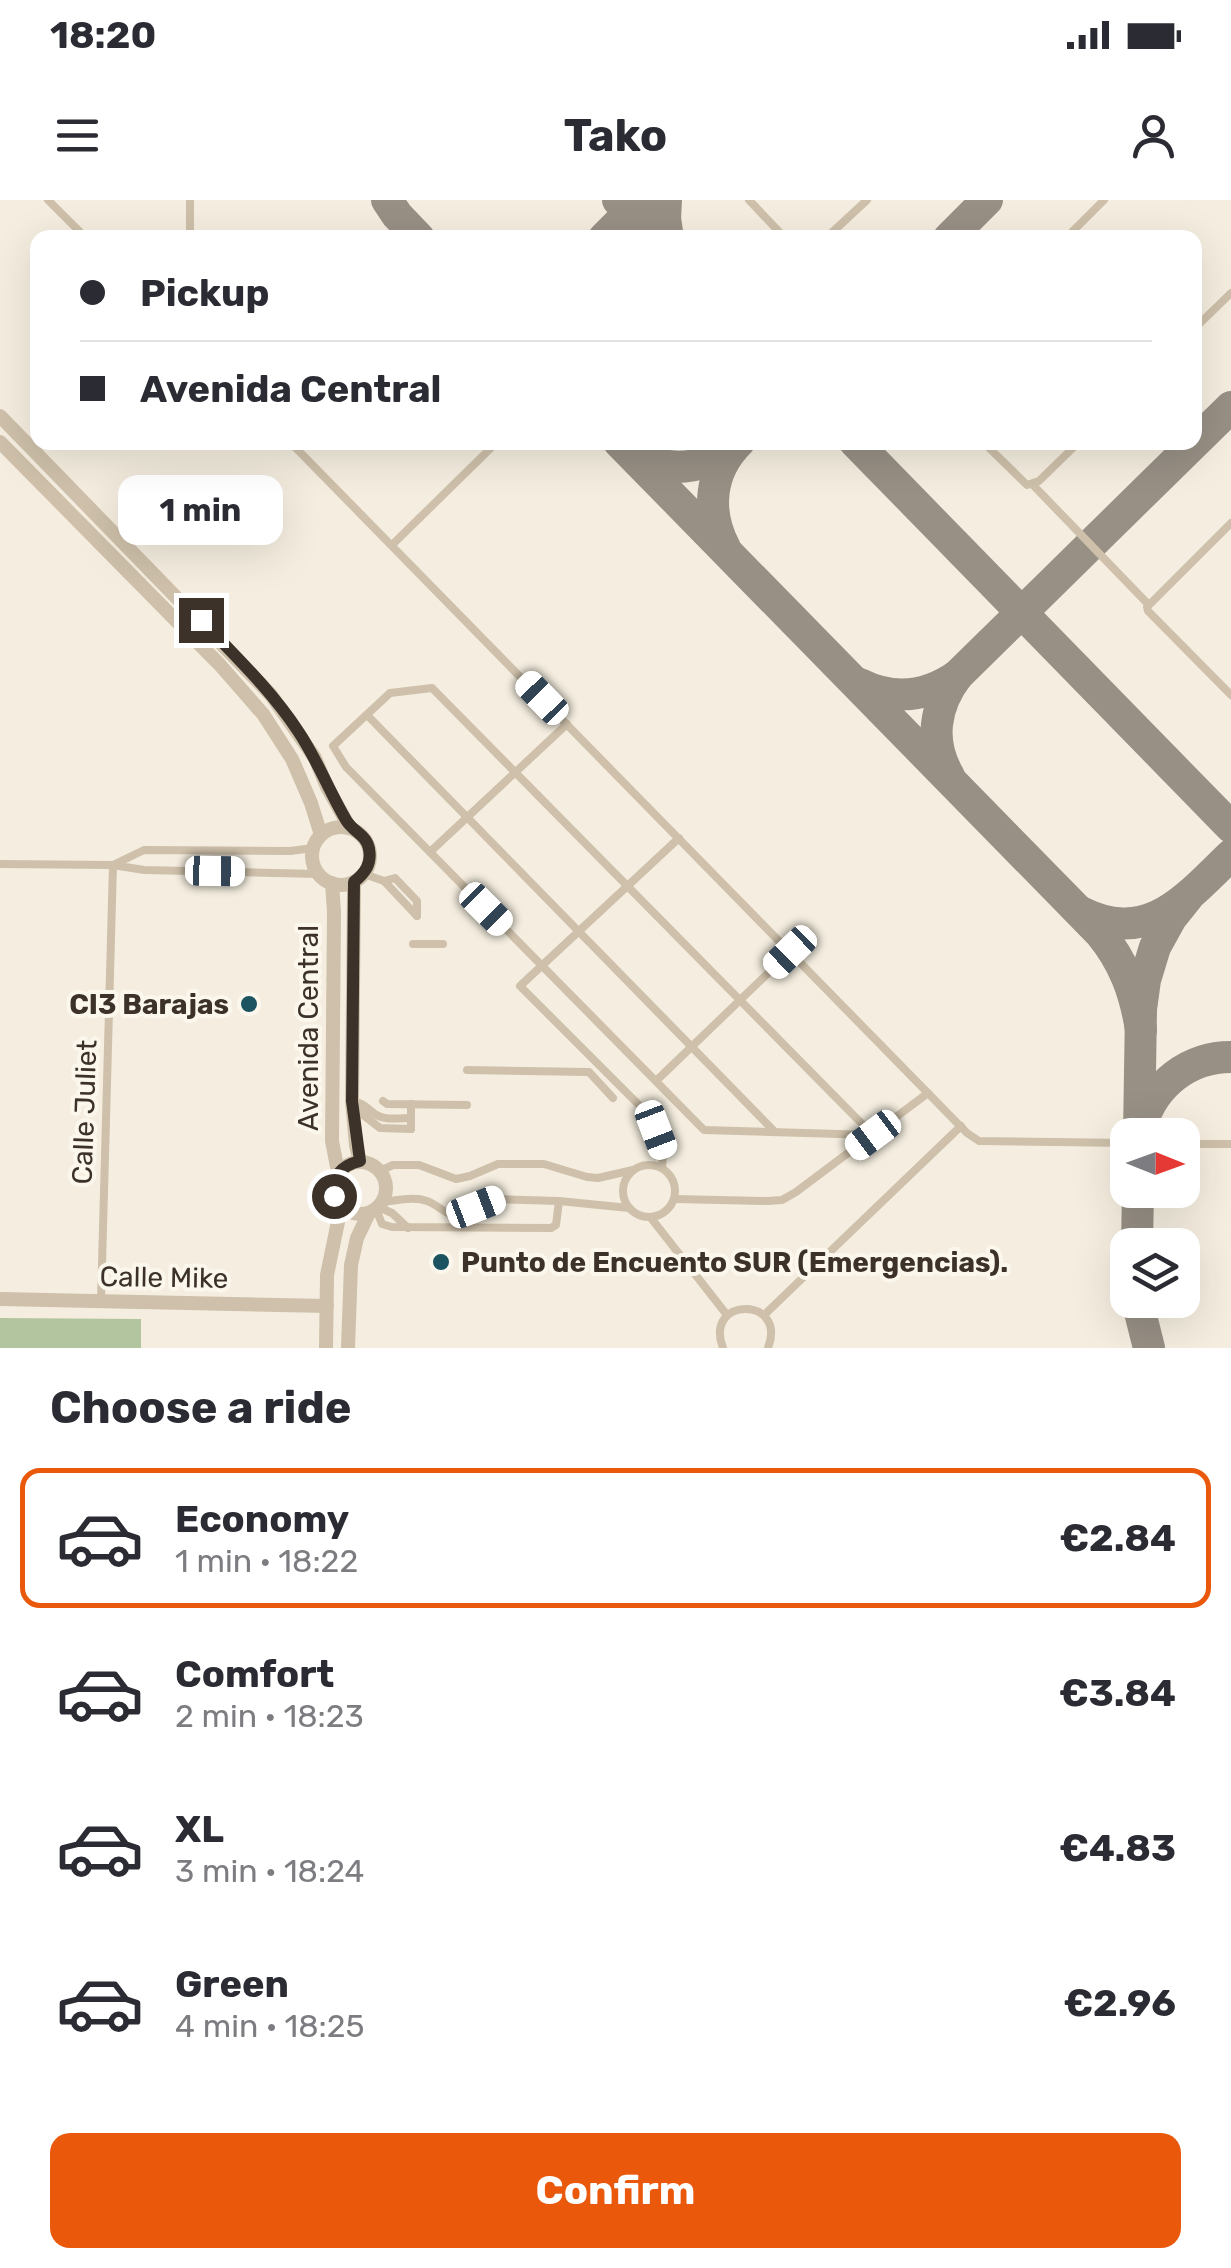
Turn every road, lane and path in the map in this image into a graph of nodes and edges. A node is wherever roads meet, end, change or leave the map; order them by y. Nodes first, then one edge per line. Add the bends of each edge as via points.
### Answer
1 (48, 200) edge
2 (190, 200) edge
3 (748, 200) edge
4 (867, 200) edge
5 (1104, 200) edge
6 (78, 230) edge
7 (190, 230) edge
8 (777, 230) edge
9 (835, 230) edge
10 (1074, 230) edge
11 (1231, 293) edge
12 (1202, 321) edge
13 (0, 416) edge
14 (0, 442) edge
15 (30, 447) edge
16 (33, 450) edge
17 (298, 450) edge
18 (489, 450) edge
19 (991, 450) edge
20 (1070, 450) edge
21 (1032, 484) junction
22 (1231, 523) edge
23 (392, 544) junction
24 (1148, 604) junction
25 (1231, 696) edge
26 (367, 714) junction
27 (568, 724) junction
28 (516, 774) junction
29 (468, 818) junction
30 (350, 828) junction
31 (678, 838) junction
32 (317, 842) junction
33 (430, 852) junction
34 (0, 864) edge
35 (113, 864) junction
36 (318, 874) junction
37 (359, 878) junction
38 (384, 881) junction
39 (332, 884) junction
40 (627, 886) junction
41 (579, 931) junction
42 (413, 944) dead end
43 (444, 944) dead end
44 (790, 952) junction
45 (542, 966) junction
46 (740, 1000) junction
47 (692, 1047) junction
48 (467, 1070) dead end
49 (656, 1081) junction
50 (928, 1093) junction
51 (614, 1098) dead end
52 (382, 1100) dead end
53 (352, 1104) junction
54 (412, 1104) junction
55 (466, 1105) dead end
56 (961, 1126) junction
57 (775, 1132) junction
58 (873, 1135) junction
59 (1110, 1143) edge
60 (1200, 1144) edge
61 (1231, 1144) edge
62 (360, 1161) junction
63 (662, 1168) junction
64 (633, 1170) junction
65 (380, 1171) junction
66 (338, 1172) junction
67 (675, 1198) junction
68 (559, 1201) junction
69 (341, 1207) junction
70 (376, 1208) junction
71 (629, 1208) junction
72 (651, 1218) junction
73 (408, 1228) junction
74 (0, 1299) edge
75 (101, 1301) junction
76 (327, 1306) junction
77 (727, 1315) junction
78 (764, 1316) junction
79 (326, 1348) edge
80 (348, 1348) edge
81 (723, 1348) edge
82 (769, 1348) edge

1 - 6 lane
2 - 7 lane
3 - 8 lane
4 - 9 lane
5 - 10 lane
11 - 12 lane
13 - 15 street
14 - 32 street via 263,714 311,803
16 - 30 street via 271,695 315,758
17 - 23 lane
18 - 23 lane
19 - 21 lane via 1024,484
20 - 21 lane
21 - 24 lane
22 - 24 lane
23 - 27 lane
24 - 25 lane
26 - 28 lane via 390,693 432,688
26 - 29 lane
26 - 33 lane via 333,746 346,768
27 - 28 lane
27 - 31 lane
28 - 29 lane
28 - 40 lane
29 - 33 lane
29 - 41 lane
30 - 32 street via 331,828
30 - 37 street via 370,852
31 - 40 lane
31 - 44 lane
32 - 35 lane via 296,852 144,850
32 - 36 street
33 - 45 lane
34 - 35 lane
35 - 36 lane
35 - 75 lane, Calle Juliet
36 - 39 street
37 - 38 lane
37 - 39 street
37 - 53 street, Avenida Central
38 - 38 lane via 418,916 416,901 395,878
39 - 66 street, Avenida Central via 332,1142
40 - 41 lane
40 - 46 lane
41 - 45 lane
41 - 47 lane
42 - 43 lane
44 - 46 lane
44 - 50 lane
45 - 49 lane
45 - 63 lane via 520,986 642,1108 664,1151
46 - 47 lane
46 - 58 lane
47 - 49 lane
47 - 57 lane
48 - 51 lane via 590,1072
49 - 57 lane via 704,1130
50 - 56 lane
50 - 58 lane
52 - 54 lane
53 - 54 lane via 380,1128 411,1129
53 - 62 street, Avenida Central
54 - 55 lane
56 - 59 lane via 979,1141
56 - 78 lane
57 - 58 lane
58 - 67 lane via 782,1200
60 - 61 lane
62 - 65 street
62 - 66 street
63 - 64 lane
63 - 67 lane via 674,1181
64 - 65 lane via 598,1178 544,1164 498,1164 456,1178 419,1165
64 - 71 lane via 623,1192
65 - 70 street via 386,1192
66 - 69 street via 334,1196
67 - 72 lane
68 - 70 lane via 496,1199 458,1216 418,1199
68 - 71 lane
68 - 73 lane via 552,1228
69 - 70 street via 359,1214
69 - 76 street
70 - 73 lane
70 - 73 lane via 382,1224
70 - 80 street via 356,1238
71 - 72 lane
72 - 77 lane
74 - 75 street, Calle Mike
75 - 76 street, Calle Mike
76 - 79 street
77 - 78 lane via 750,1308
77 - 81 lane via 719,1337
78 - 82 lane

